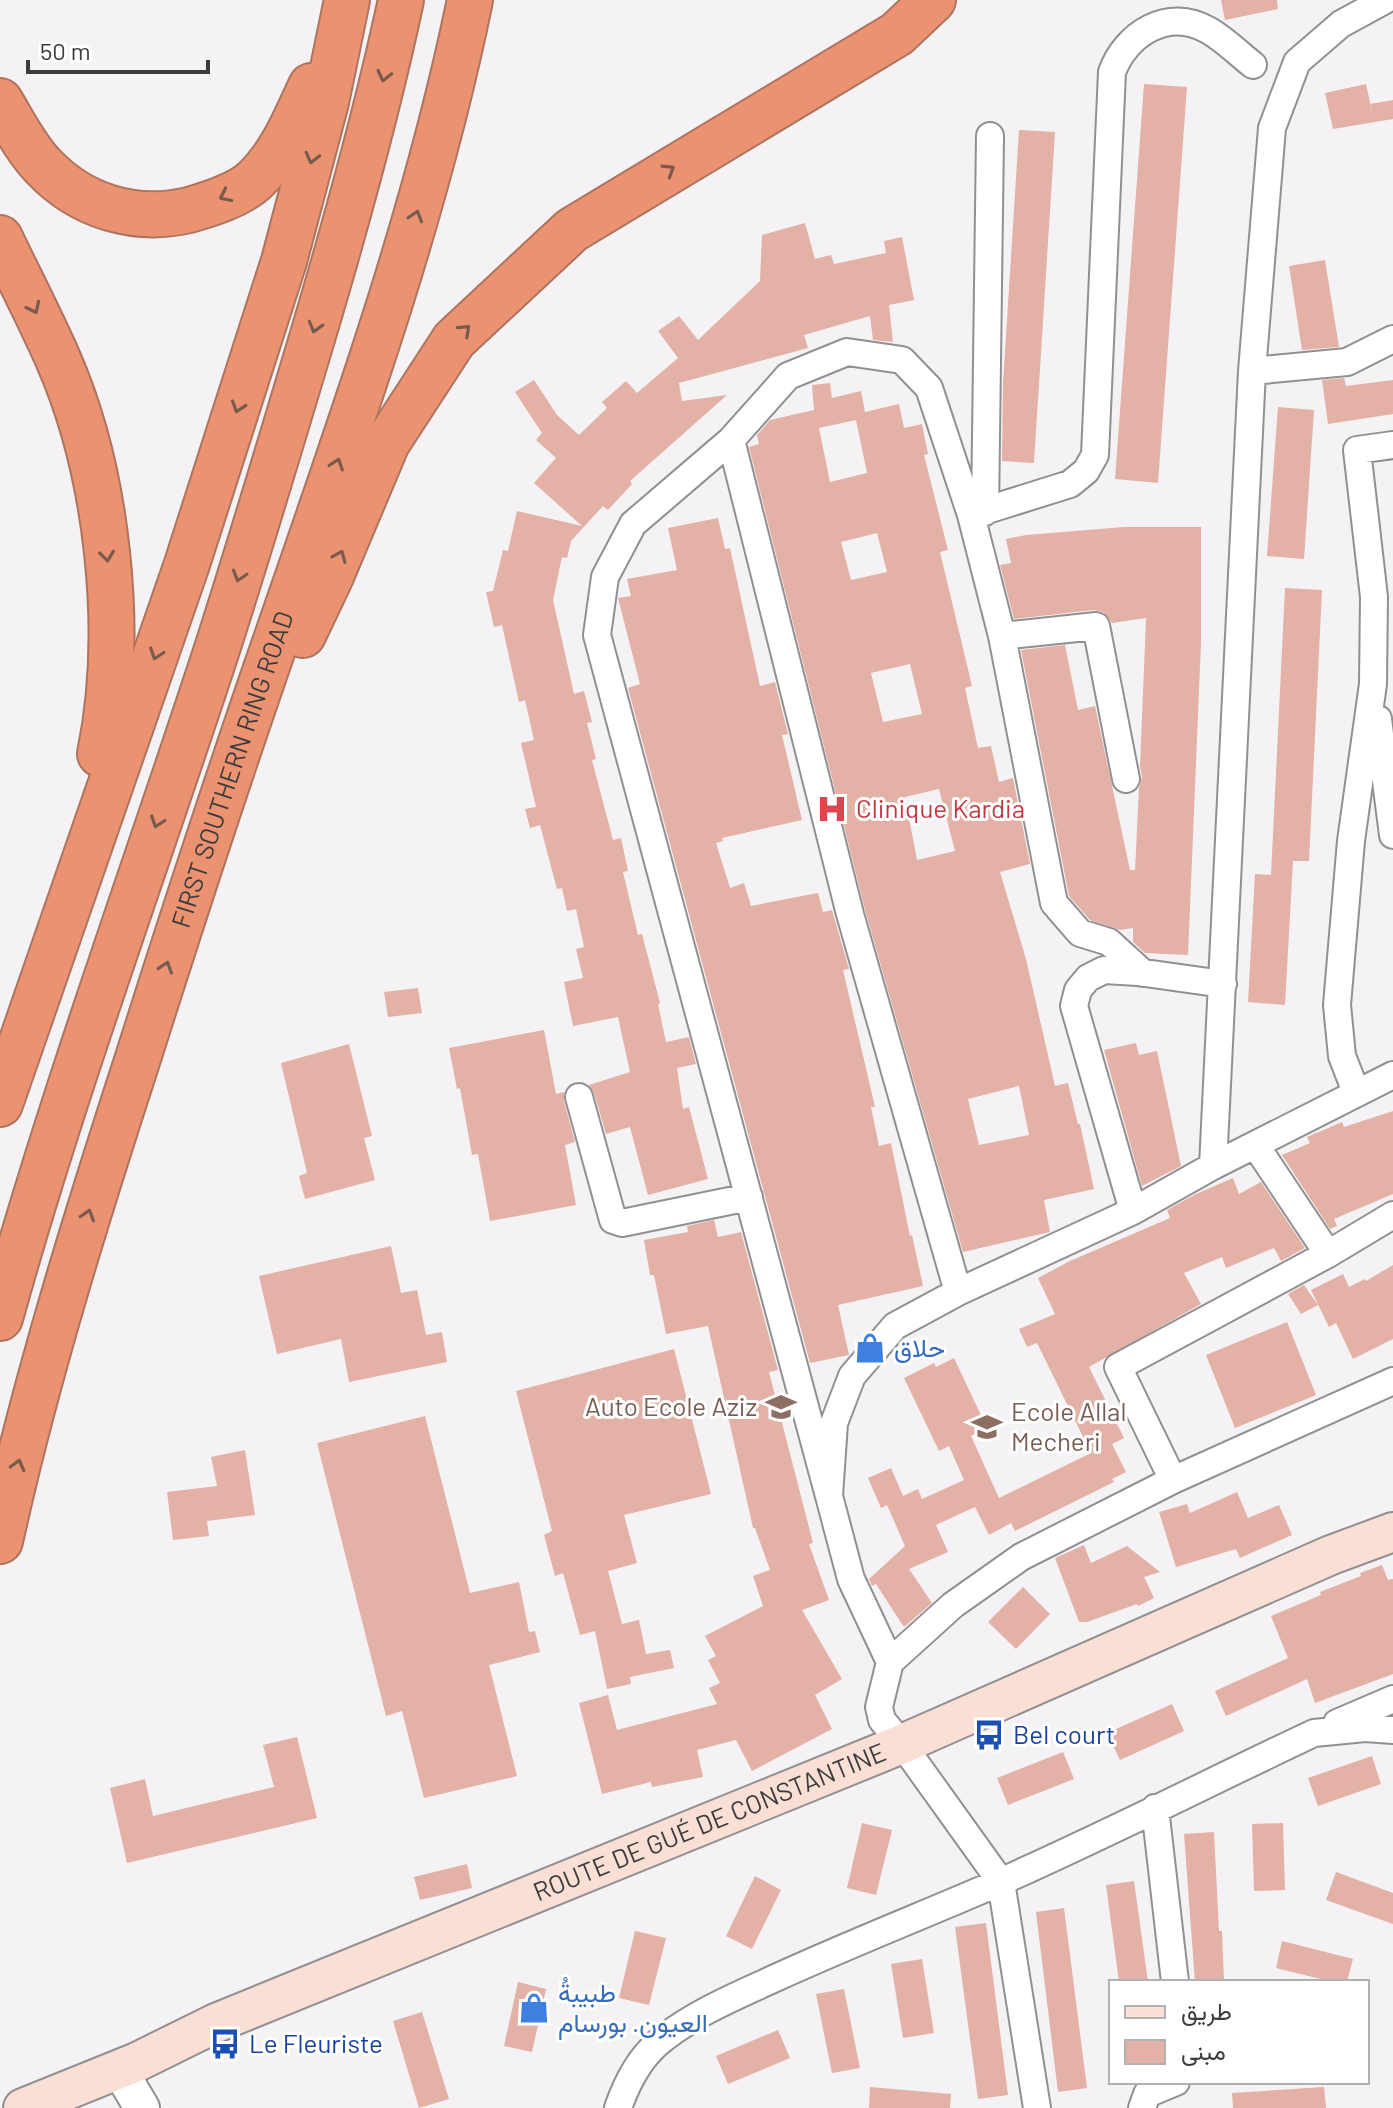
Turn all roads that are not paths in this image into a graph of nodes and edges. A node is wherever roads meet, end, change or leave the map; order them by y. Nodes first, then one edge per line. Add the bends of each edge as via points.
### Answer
1 (401, 0) edge
2 (470, 0) edge
3 (924, 0) edge
4 (933, 0) edge
5 (1385, 0) edge
6 (344, 9) edge
7 (897, 34) junction
8 (1253, 65) dead end
9 (0, 101) edge
10 (990, 136) dead end
11 (0, 238) edge
12 (1393, 339) edge
13 (1252, 371) junction
14 (731, 440) junction
15 (1393, 445) edge
16 (978, 513) junction
17 (1002, 636) junction
18 (1373, 684) junction
19 (1126, 779) dead end
20 (210, 828) junction
21 (1393, 835) edge
22 (1143, 973) junction
23 (1223, 984) junction
24 (1393, 1075) edge
25 (1356, 1092) junction
26 (579, 1097) dead end
27 (0, 1104) edge
28 (1256, 1146) junction
29 (1213, 1166) junction
30 (749, 1197) junction
31 (1133, 1211) junction
32 (1393, 1215) edge
33 (1328, 1254) junction
34 (958, 1292) junction
35 (0, 1318) edge
36 (1393, 1381) edge
37 (1173, 1480) junction
38 (829, 1496) junction
39 (1393, 1532) edge
40 (0, 1541) edge
41 (890, 1662) junction
42 (1393, 1699) edge
43 (1393, 1730) edge
44 (1314, 1733) junction
45 (902, 1744) junction
46 (1155, 1808) junction
47 (1001, 1882) junction
48 (1175, 1980) edge
49 (119, 2069) junction
50 (1171, 2084) edge
51 (23, 2108) edge
52 (142, 2108) edge
53 (618, 2108) edge
54 (1037, 2108) edge
55 (1142, 2108) edge

1 -> 35 highway, FIRST SOUTHERN RING ROAD via 344,228 287,423 58,1121
20 -> 2 highway, FIRST SOUTHERN RING ROAD via 376,347 433,159
3 - 7 highway
4 - 7 highway
5 - 13 street via 1341,24 1297,62 1272,128
6 -> 9 highway via 281,146 253,181 204,206 152,214 93,203 42,165
6 -> 27 highway via 306,181 247,378
20 -> 7 highway via 331,576 387,443 454,340 572,230
8 - 16 street via 1208,30 1175,22 1142,31 1118,56 1112,72 1095,455 1070,484
10 - 16 street
11 -> 27 highway via 59,361 83,430 112,590 109,711 98,763
12 - 13 street via 1347,362
13 - 23 street
14 - 16 street via 788,376 847,352 902,360 929,388
14 - 30 street via 633,524 605,577 597,635
14 - 34 street via 850,914
15 - 18 street via 1357,450 1374,597
16 - 17 street
17 - 19 street via 1096,626
17 - 22 street via 1054,903 1080,933 1109,942
18 - 21 street
18 - 25 street via 1351,841 1337,1005 1342,1056
40 -> 20 highway, FIRST SOUTHERN RING ROAD via 49,1345
22 - 23 street
22 - 31 street via 1104,970 1088,978 1074,1006
23 - 29 street
24 - 25 street
25 - 28 street
26 - 30 street via 613,1220 622,1223
28 - 29 street
28 - 33 street
29 - 31 street
30 - 38 street
31 - 34 street
32 - 33 street
33 - 37 street via 1118,1367
34 - 38 street via 895,1326 852,1376 834,1423
36 - 37 street
37 - 41 street via 1021,1557 953,1605
38 - 41 street via 851,1579
39 - 45 main road, ROUTE DE GUÉ DE CONSTANTINE
41 - 45 street via 879,1707 882,1720
42 - 44 street
43 - 44 street
44 - 46 street
45 - 47 street
45 - 49 main road, ROUTE DE GUÉ DE CONSTANTINE via 216,2023
46 - 47 street
46 - 48 street
47 - 53 street via 833,1951 696,2016 646,2055
47 - 54 street
49 - 51 main road, ROUTE DE GUÉ DE CONSTANTINE
49 - 52 street
50 - 55 street via 1147,2094

